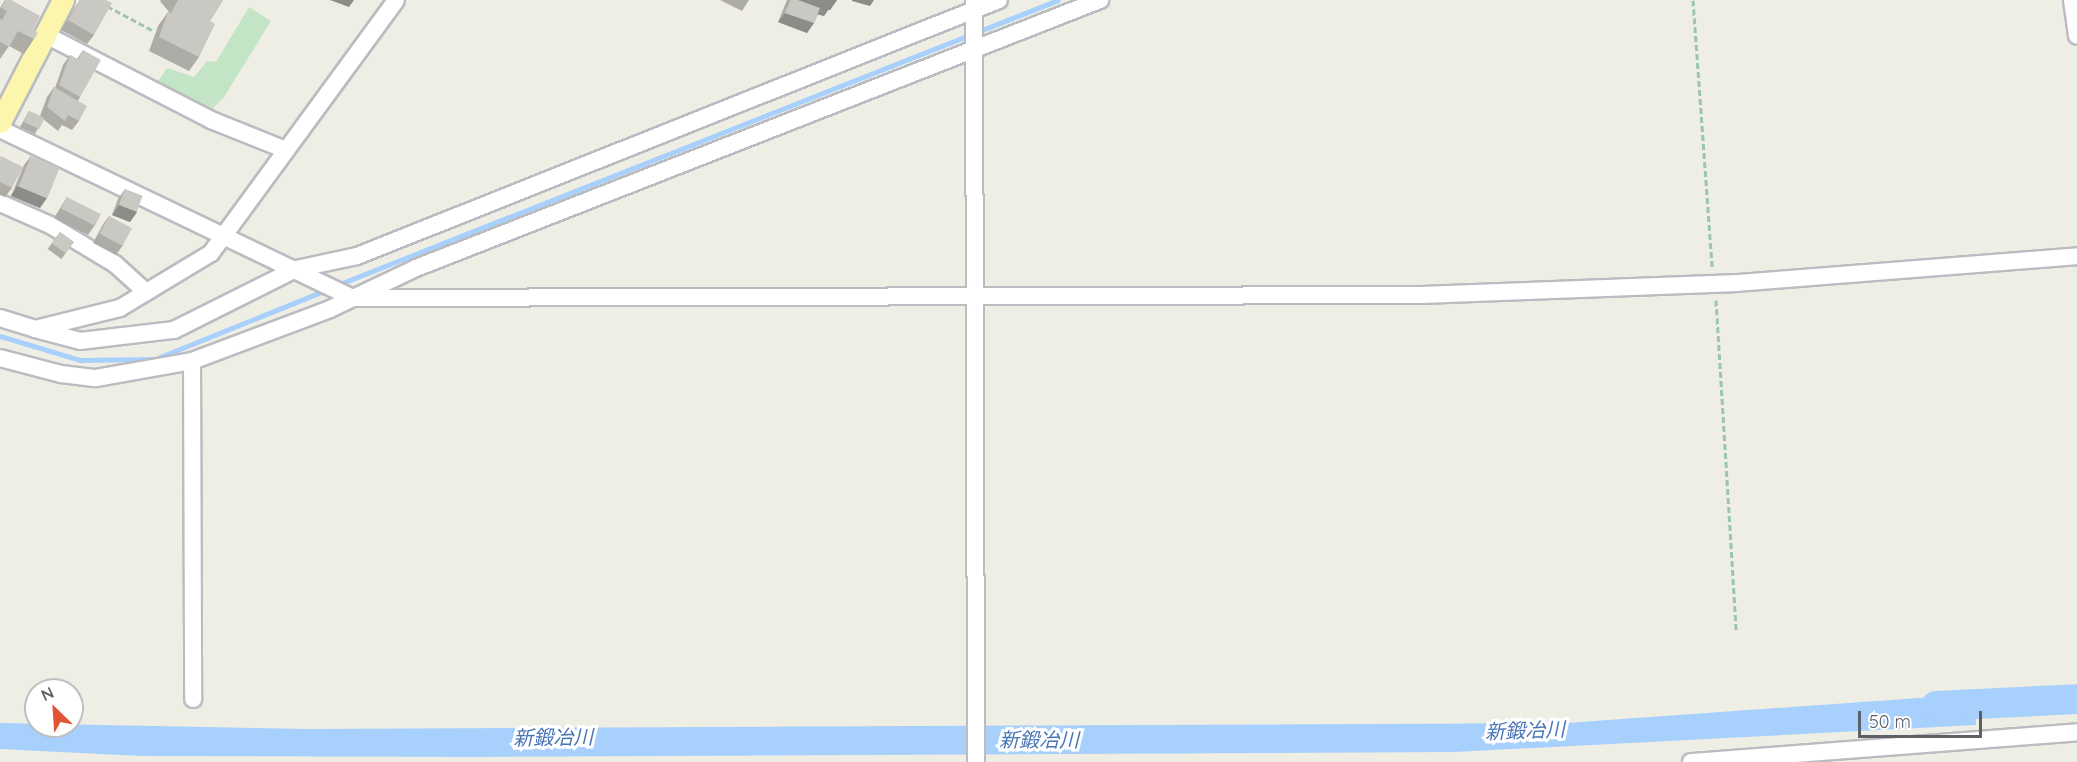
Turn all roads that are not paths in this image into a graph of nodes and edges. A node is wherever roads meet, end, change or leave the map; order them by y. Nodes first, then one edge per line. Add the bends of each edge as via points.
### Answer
1 (63, 0) edge
2 (396, 0) edge
3 (999, 0) edge
4 (1100, 0) edge
5 (2072, 0) edge
6 (974, 5) edge
7 (44, 34) junction
8 (2077, 36) edge
9 (973, 51) junction
10 (0, 122) edge
11 (0, 129) edge
12 (286, 150) junction
13 (0, 203) edge
14 (222, 235) junction
15 (2077, 256) edge
16 (296, 269) junction
17 (146, 292) junction
18 (973, 297) junction
19 (352, 298) junction
20 (0, 318) edge
21 (34, 329) junction
22 (0, 358) edge
23 (192, 361) junction
24 (193, 699) dead end
25 (2077, 732) edge
26 (976, 762) edge
27 (1691, 762) edge

1 - 7 main road
2 - 12 street
3 - 6 street
4 - 9 street
5 - 8 street
6 - 9 street
6 - 16 street via 357,256
7 - 10 main road
7 - 12 street via 212,120
9 - 18 street
9 - 19 street via 416,268
11 - 14 street
12 - 14 street
13 - 17 street via 50,225 115,264
14 - 16 street
14 - 17 street via 211,253
15 - 18 street via 1715,284 1423,295
16 - 19 street
16 - 21 street via 174,330 80,341
17 - 21 street via 120,308
18 - 19 street
18 - 26 street
19 - 23 street
20 - 21 street
22 - 23 street via 61,374 96,378
23 - 24 street
25 - 27 street

